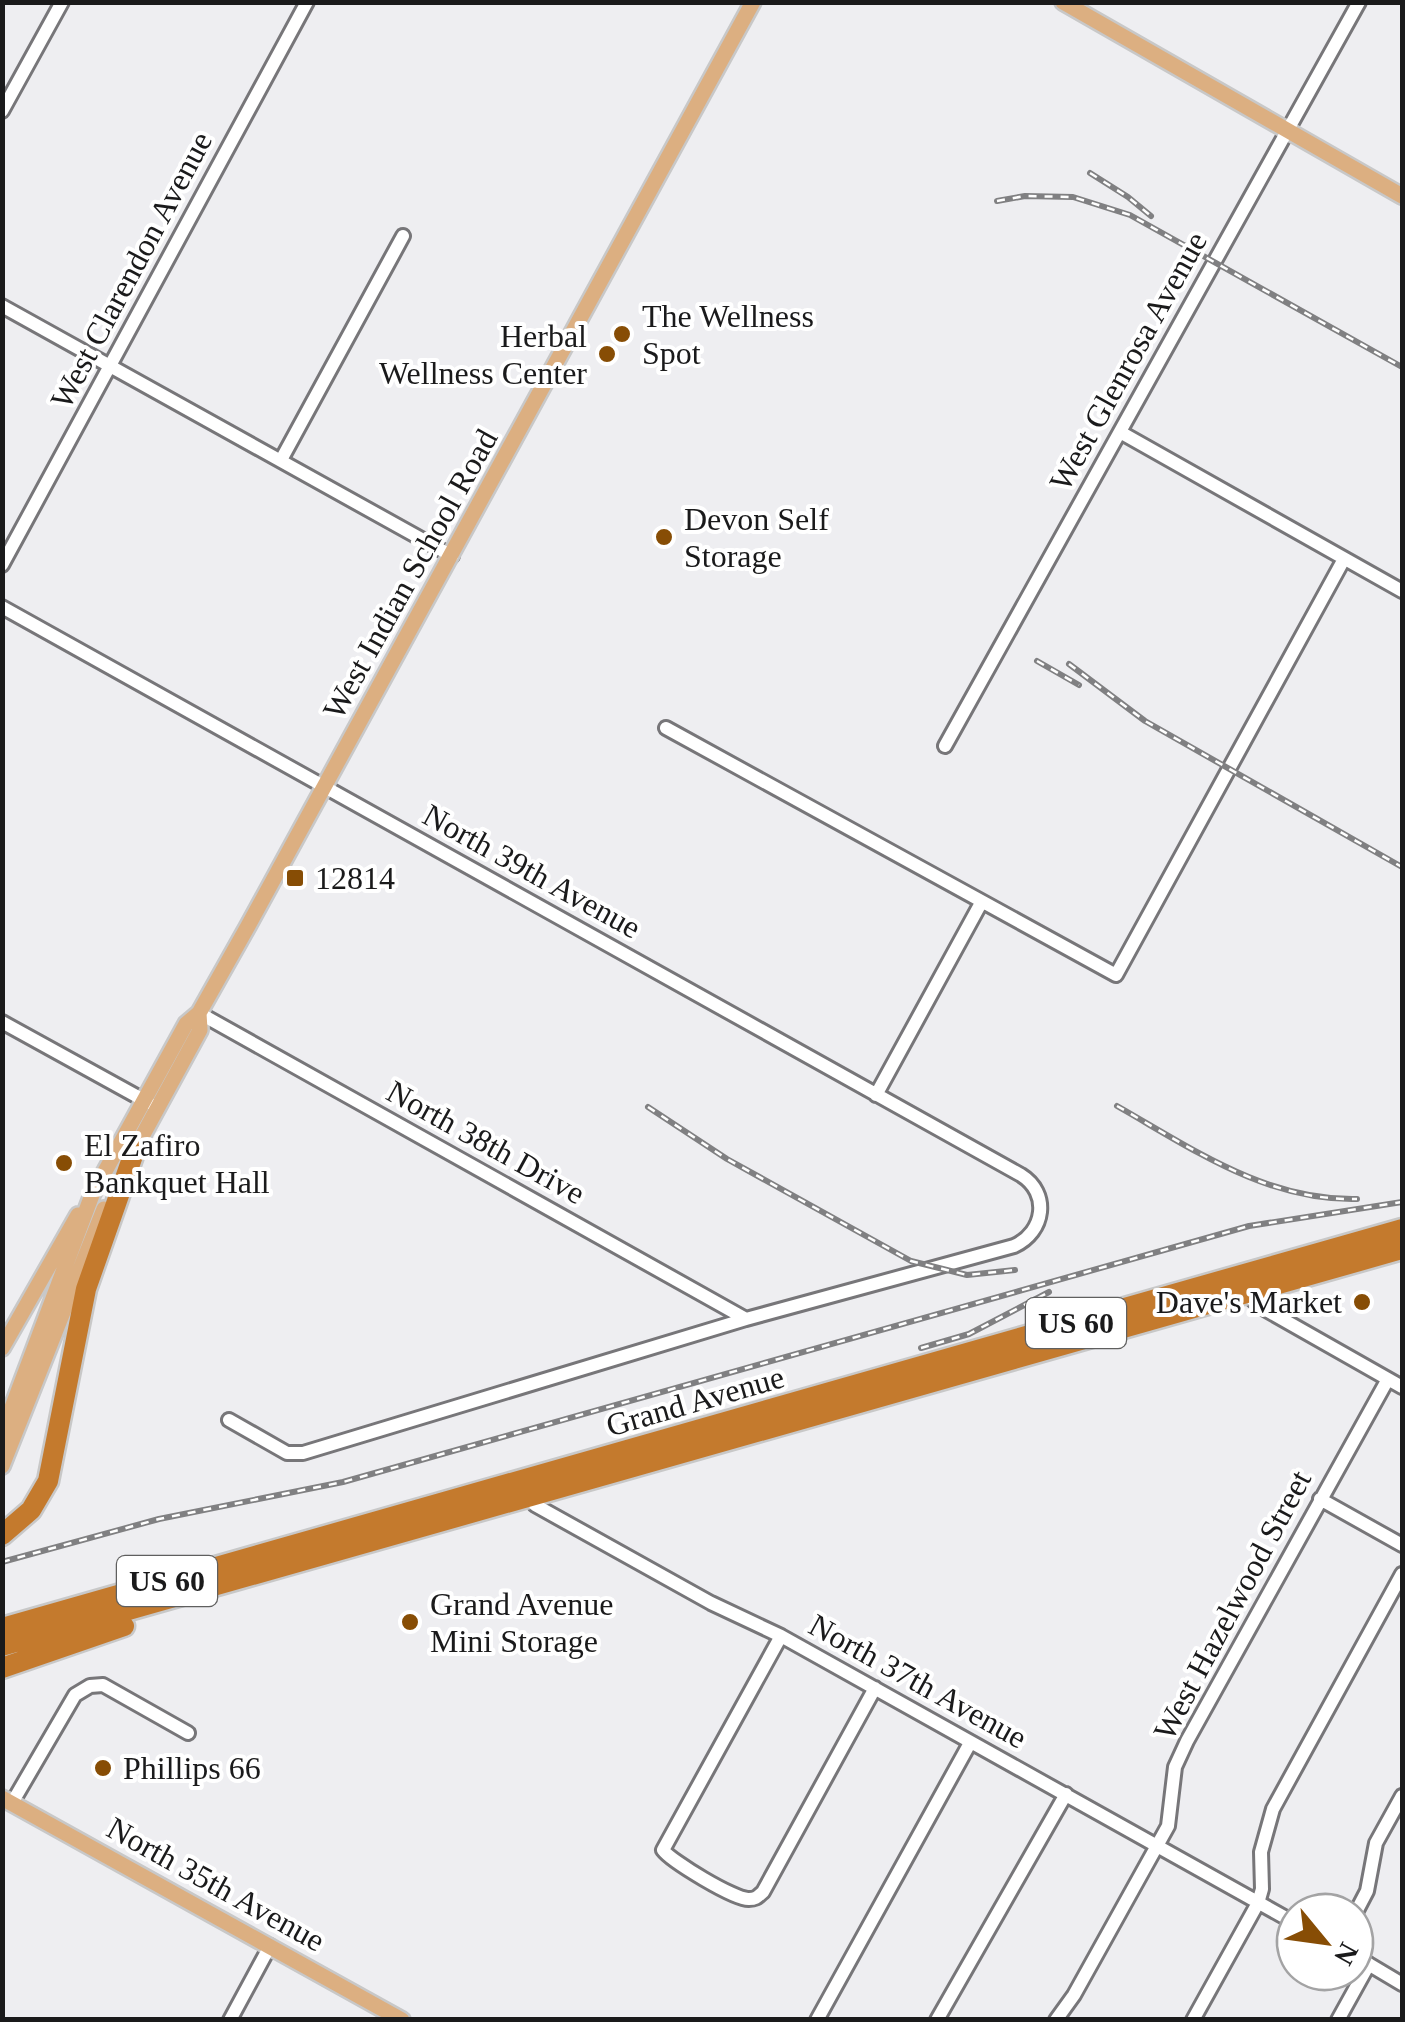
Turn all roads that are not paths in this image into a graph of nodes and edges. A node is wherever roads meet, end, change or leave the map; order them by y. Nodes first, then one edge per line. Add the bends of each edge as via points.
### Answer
1 (62, 2) edge
2 (308, 2) edge
3 (753, 2) edge
4 (1063, 2) edge
5 (1359, 2) edge
6 (2, 111) edge
7 (1288, 131) junction
8 (1402, 196) edge
9 (402, 236) dead end
10 (2, 306) edge
11 (109, 367) junction
12 (1120, 432) junction
13 (281, 460) junction
14 (452, 556) junction
15 (1344, 559) junction
16 (2, 565) edge
17 (1402, 591) edge
18 (2, 606) edge
19 (666, 728) dead end
20 (946, 746) dead end
21 (324, 787) junction
22 (981, 903) junction
23 (199, 1013) junction
24 (2, 1022) edge
25 (876, 1094) junction
26 (150, 1104) junction
27 (136, 1147) junction
28 (92, 1195) junction
29 (1402, 1229) edge
30 (1402, 1249) edge
31 (1242, 1285) junction
32 (746, 1319) junction
33 (2, 1348) edge
34 (1388, 1379) junction
35 (1402, 1387) edge
36 (229, 1420) dead end
37 (2, 1434) edge
38 (2, 1466) edge
39 (527, 1489) junction
40 (1320, 1499) junction
41 (2, 1534) edge
42 (1402, 1544) edge
43 (271, 1552) junction
44 (264, 1574) junction
45 (1402, 1574) edge
46 (207, 1590) junction
47 (2, 1628) edge
48 (31, 1629) junction
49 (781, 1636) junction
50 (2, 1646) edge
51 (2, 1668) edge
52 (875, 1688) junction
53 (188, 1733) dead end
54 (970, 1743) junction
55 (1066, 1794) junction
56 (1402, 1796) edge
57 (7, 1801) edge
58 (1157, 1846) junction
59 (1366, 1892) edge
60 (1258, 1903) junction
61 (1275, 1912) edge
62 (270, 1946) junction
63 (1375, 1968) edge
64 (1402, 1984) edge
65 (1354, 1992) edge
66 (230, 2020) edge
67 (402, 2020) edge
68 (816, 2020) edge
69 (937, 2020) edge
70 (1056, 2020) edge
71 (1193, 2020) edge
72 (1338, 2020) edge

1 - 6 street
2 - 11 street, West Clarendon Avenue
3 - 14 main road, West Indian School Road
4 - 7 main road
5 - 7 street, West Glenrosa Avenue
7 - 8 main road
7 - 12 street, West Glenrosa Avenue
9 - 13 street
10 - 11 street
11 - 13 street
11 - 16 street, West Clarendon Avenue
12 - 15 street
12 - 20 street, West Glenrosa Avenue
13 - 14 street
14 - 21 main road, West Indian School Road
15 - 17 street
15 - 22 street via 1116,976
18 - 21 street, North 39th Avenue
19 - 22 street
21 - 23 main road, West Indian School Road
21 - 25 street, North 39th Avenue
22 - 25 street
23 - 26 main road, West Indian School Road via 186,1024
23 - 32 street, North 38th Drive
24 - 26 street
25 - 32 street, North 39th Avenue via 1034,1185 1040,1198 1037,1225 1022,1242
26 - 27 main road, West Indian School Road
26 - 28 main road, West Indian School Road
27 - 38 main road, West Indian School Road via 104,1210
27 - 41 highway via 86,1289 48,1481 31,1510
28 - 33 main road
28 - 37 main road, West Indian School Road
29 - 31 highway, Grand Avenue / US 60
30 - 31 highway, Grand Avenue / US 60
31 - 34 street via 1262,1307
31 - 39 highway, Grand Avenue / US 60
32 - 36 street via 304,1453 287,1452
34 - 35 street
34 - 40 street, West Hazelwood Street
39 - 43 highway, Grand Avenue / US 60
39 - 44 highway, Grand Avenue / US 60
39 - 49 street, North 37th Avenue via 535,1505
40 - 42 street
40 - 58 street, West Hazelwood Street via 1180,1754 1170,1817
43 - 44 highway
43 - 48 highway, Grand Avenue / US 60
44 - 46 highway, Grand Avenue / US 60
45 - 60 street via 1273,1809 1261,1852
46 - 48 highway, Grand Avenue / US 60
46 - 51 highway
47 - 48 highway, Grand Avenue / US 60
48 - 50 highway, Grand Avenue / US 60
49 - 52 street, North 37th Avenue
49 - 52 street via 663,1850 743,1899 763,1892
52 - 54 street, North 37th Avenue
53 - 57 street via 104,1685 90,1686 75,1696
54 - 55 street, North 37th Avenue
54 - 68 street
55 - 58 street, North 37th Avenue
55 - 69 street
56 - 59 street via 1376,1842
57 - 62 main road, North 35th Avenue
58 - 60 street, North 37th Avenue
58 - 70 street, West Hazelwood Street
60 - 61 street, North 37th Avenue
60 - 71 street
62 - 66 street
62 - 67 main road, North 35th Avenue
63 - 64 street
65 - 72 street

